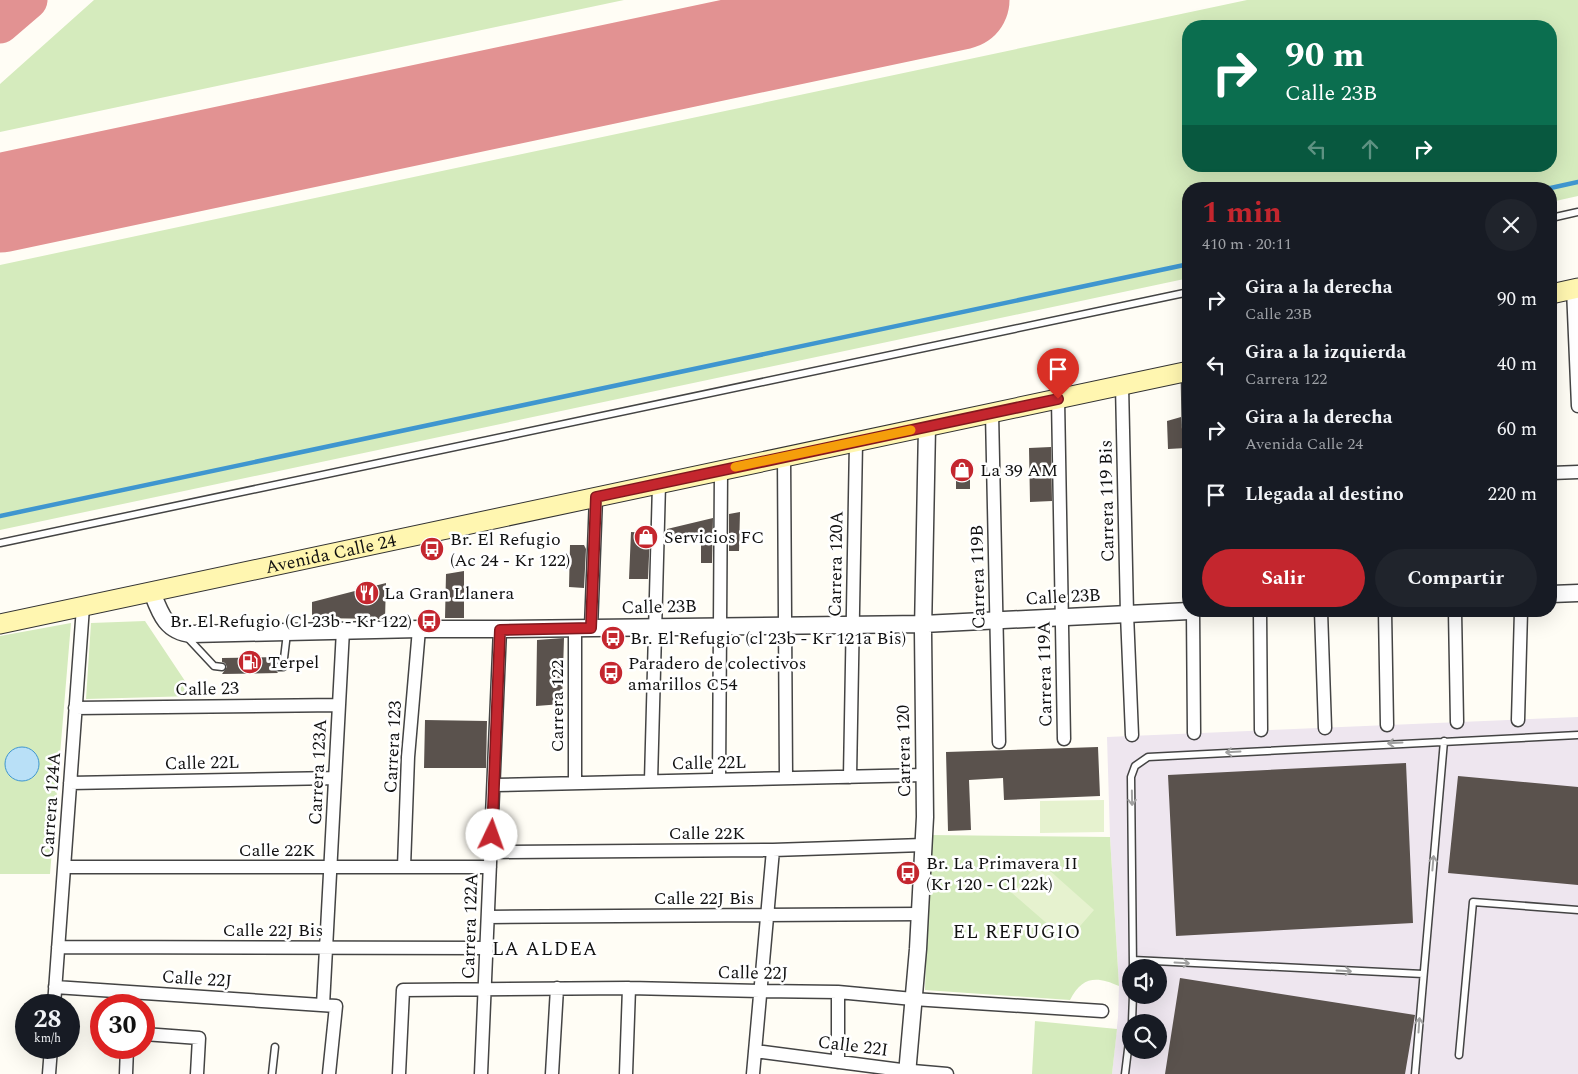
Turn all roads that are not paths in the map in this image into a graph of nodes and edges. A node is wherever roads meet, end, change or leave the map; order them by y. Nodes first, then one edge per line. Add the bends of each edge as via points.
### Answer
1 (1578, 212) edge
2 (1557, 217) edge
3 (1575, 289) edge
4 (1182, 293) edge
5 (1557, 293) edge
6 (1182, 372) edge
7 (1122, 385) junction
8 (1058, 399) junction
9 (1578, 406) edge
10 (992, 413) junction
11 (927, 427) junction
12 (856, 442) junction
13 (784, 456) junction
14 (721, 470) junction
15 (1578, 472) edge
16 (1557, 473) edge
17 (660, 484) junction
18 (596, 497) junction
19 (0, 543) edge
20 (152, 592) junction
21 (1578, 593) edge
22 (1557, 594) edge
23 (83, 606) junction
24 (1182, 611) edge
25 (1127, 614) junction
26 (1061, 617) junction
27 (1191, 617) edge
28 (1260, 617) edge
29 (1321, 617) edge
30 (1385, 617) edge
31 (1455, 617) edge
32 (1521, 617) edge
33 (996, 620) junction
34 (0, 624) edge
35 (923, 624) junction
36 (853, 625) junction
37 (720, 626) junction
38 (785, 626) junction
39 (583, 628) junction
40 (655, 628) junction
41 (419, 629) junction
42 (343, 630) junction
43 (500, 630) junction
44 (287, 631) junction
45 (184, 633) junction
46 (222, 666) dead end
47 (278, 667) dead end
48 (339, 705) junction
49 (75, 708) junction
50 (1518, 720) dead end
51 (1457, 722) dead end
52 (1386, 725) dead end
53 (1325, 728) dead end
54 (1260, 730) dead end
55 (1194, 733) dead end
56 (1578, 735) edge
57 (1132, 736) dead end
58 (1064, 739) dead end
59 (1444, 741) junction
60 (999, 742) dead end
61 (924, 775) junction
62 (850, 777) junction
63 (335, 778) junction
64 (786, 778) junction
65 (719, 780) junction
66 (651, 781) junction
67 (70, 783) junction
68 (575, 783) junction
69 (494, 785) junction
70 (924, 845) junction
71 (773, 850) junction
72 (491, 852) junction
73 (64, 867) junction
74 (331, 867) junction
75 (404, 867) junction
76 (490, 867) junction
77 (1578, 910) edge
78 (920, 914) junction
79 (767, 915) junction
80 (488, 917) junction
81 (58, 947) junction
82 (326, 947) junction
83 (487, 948) junction
84 (1133, 959) edge
85 (1167, 965) edge
86 (1423, 974) junction
87 (55, 987) junction
88 (557, 988) junction
89 (629, 988) junction
90 (485, 989) junction
91 (760, 992) junction
92 (838, 992) junction
93 (55, 994) edge
94 (913, 999) junction
95 (329, 1005) junction
96 (1102, 1011) dead end
97 (155, 1035) edge
98 (275, 1047) dead end
99 (755, 1051) junction
100 (1459, 1055) dead end
101 (50, 1059) edge
102 (127, 1059) edge
103 (1127, 1059) edge
104 (838, 1062) junction
105 (907, 1072) edge
106 (49, 1074) edge
107 (126, 1074) edge
108 (197, 1074) edge
109 (272, 1074) edge
110 (329, 1074) edge
111 (399, 1074) edge
112 (481, 1074) edge
113 (552, 1074) edge
114 (626, 1074) edge
115 (753, 1074) edge
116 (947, 1074) edge
117 (1125, 1074) edge
118 (1415, 1074) edge

1 - 2 lane
3 - 5 main road
3 - 9 street
4 - 19 lane
6 - 7 main road, Avenida Calle 24
7 - 8 main road, Avenida Calle 24
7 - 25 street, Carrera 119 Bis
8 - 10 main road, Avenida Calle 24
8 - 26 street, Carrera 119A
10 - 11 main road, Avenida Calle 24
10 - 33 street, Carrera 119B
11 - 12 main road, Avenida Calle 24
11 - 35 street, Carrera 120
12 - 13 main road, Avenida Calle 24
12 - 36 street, Carrera 120A
13 - 14 main road, Avenida Calle 24
13 - 38 street
14 - 17 main road, Avenida Calle 24
14 - 37 street
15 - 16 street
17 - 18 main road, Avenida Calle 24
17 - 40 street
18 - 20 main road, Avenida Calle 24
18 - 39 street, Carrera 122
20 - 23 main road, Avenida Calle 24
20 - 45 street via 169,625
21 - 22 street
23 - 34 main road, Avenida Calle 24
23 - 49 street, Carrera 124A
24 - 25 street, Calle 23B
25 - 26 street, Calle 23B
25 - 57 street, Carrera 119 Bis
26 - 33 street, Calle 23B
26 - 58 street, Carrera 119A
27 - 55 street
28 - 54 street
29 - 53 street
30 - 52 street
31 - 51 street
32 - 50 street
33 - 35 street, Calle 23B
33 - 60 street, Carrera 119B
35 - 36 street, Calle 23B
35 - 61 street, Carrera 120
36 - 38 street, Calle 23B
36 - 62 street, Carrera 120A
37 - 38 street, Calle 23B
37 - 40 street, Calle 23B
37 - 65 street
38 - 64 street
39 - 40 street, Calle 23B
39 - 43 street, Calle 23B
39 - 68 street, Carrera 122
40 - 66 street
41 - 42 street, Calle 23B
41 - 43 street, Calle 23B
41 - 75 street, Carrera 123 via 408,757
42 - 44 street, Calle 23B
42 - 48 street, Carrera 123A
43 - 69 street, Carrera 122A
44 - 45 street, Calle 23B
44 - 47 lane via 283,667
45 - 46 lane via 214,666
48 - 49 street, Calle 23
48 - 63 street, Carrera 123A
49 - 67 street, Carrera 124A
56 - 59 lane
59 -> 84 lane via 1148,757 1135,766 1131,777
86 -> 59 lane
61 - 62 street, Calle 22L
61 - 70 street, Carrera 120
62 - 64 street, Calle 22L
63 - 67 street, Calle 22L
63 - 74 street, Carrera 123A
64 - 65 street, Calle 22L
65 - 66 street, Calle 22L
66 - 68 street, Calle 22L
67 - 73 street, Carrera 124A
68 - 69 street, Calle 22L
69 - 72 street, Carrera 122A
70 - 71 street, Calle 22K
70 - 78 street, Carrera 120
71 - 72 street, Calle 22K
71 - 79 street
72 - 76 street, Carrera 122A
73 - 74 street, Calle 22K
73 - 81 street, Carrera 124A
74 - 75 street, Calle 22K
74 - 82 street, Carrera 123A
75 - 76 street, Calle 22K
76 - 80 street, Carrera 122A
77 - 100 lane via 1473,902
78 - 79 street, Calle 22J Bis
78 - 94 street, Carrera 120
79 - 80 street, Calle 22J Bis
79 - 91 street
80 - 83 street, Carrera 122A
81 - 82 street, Calle 22J Bis
81 - 87 street, Carrera 124A
82 - 83 street, Calle 22J Bis
82 - 95 street, Carrera 123A
83 - 90 street, Carrera 122A
85 -> 86 lane
118 -> 86 lane
87 - 93 street, Carrera 124A
87 - 95 street, Calle 22J
88 - 89 street, Calle 22J
88 - 90 street, Calle 22J
88 - 113 street
89 - 91 street, Calle 22J
89 - 114 street
90 - 111 street, Calle 22J via 403,990
90 - 112 street, Carrera 122A
91 - 92 street, Calle 22J
91 - 99 street
92 - 94 street, Calle 22J
92 - 104 street
94 - 96 street, Calle 22J
94 - 105 street, Carrera 120
95 - 110 street, Carrera 123A
97 - 108 street via 199,1038
98 - 109 lane
99 - 104 street, Calle 22I
99 - 115 street
101 - 106 street
102 - 107 street
103 - 117 lane
104 - 105 street, Calle 22I
105 - 116 street, Calle 22I

